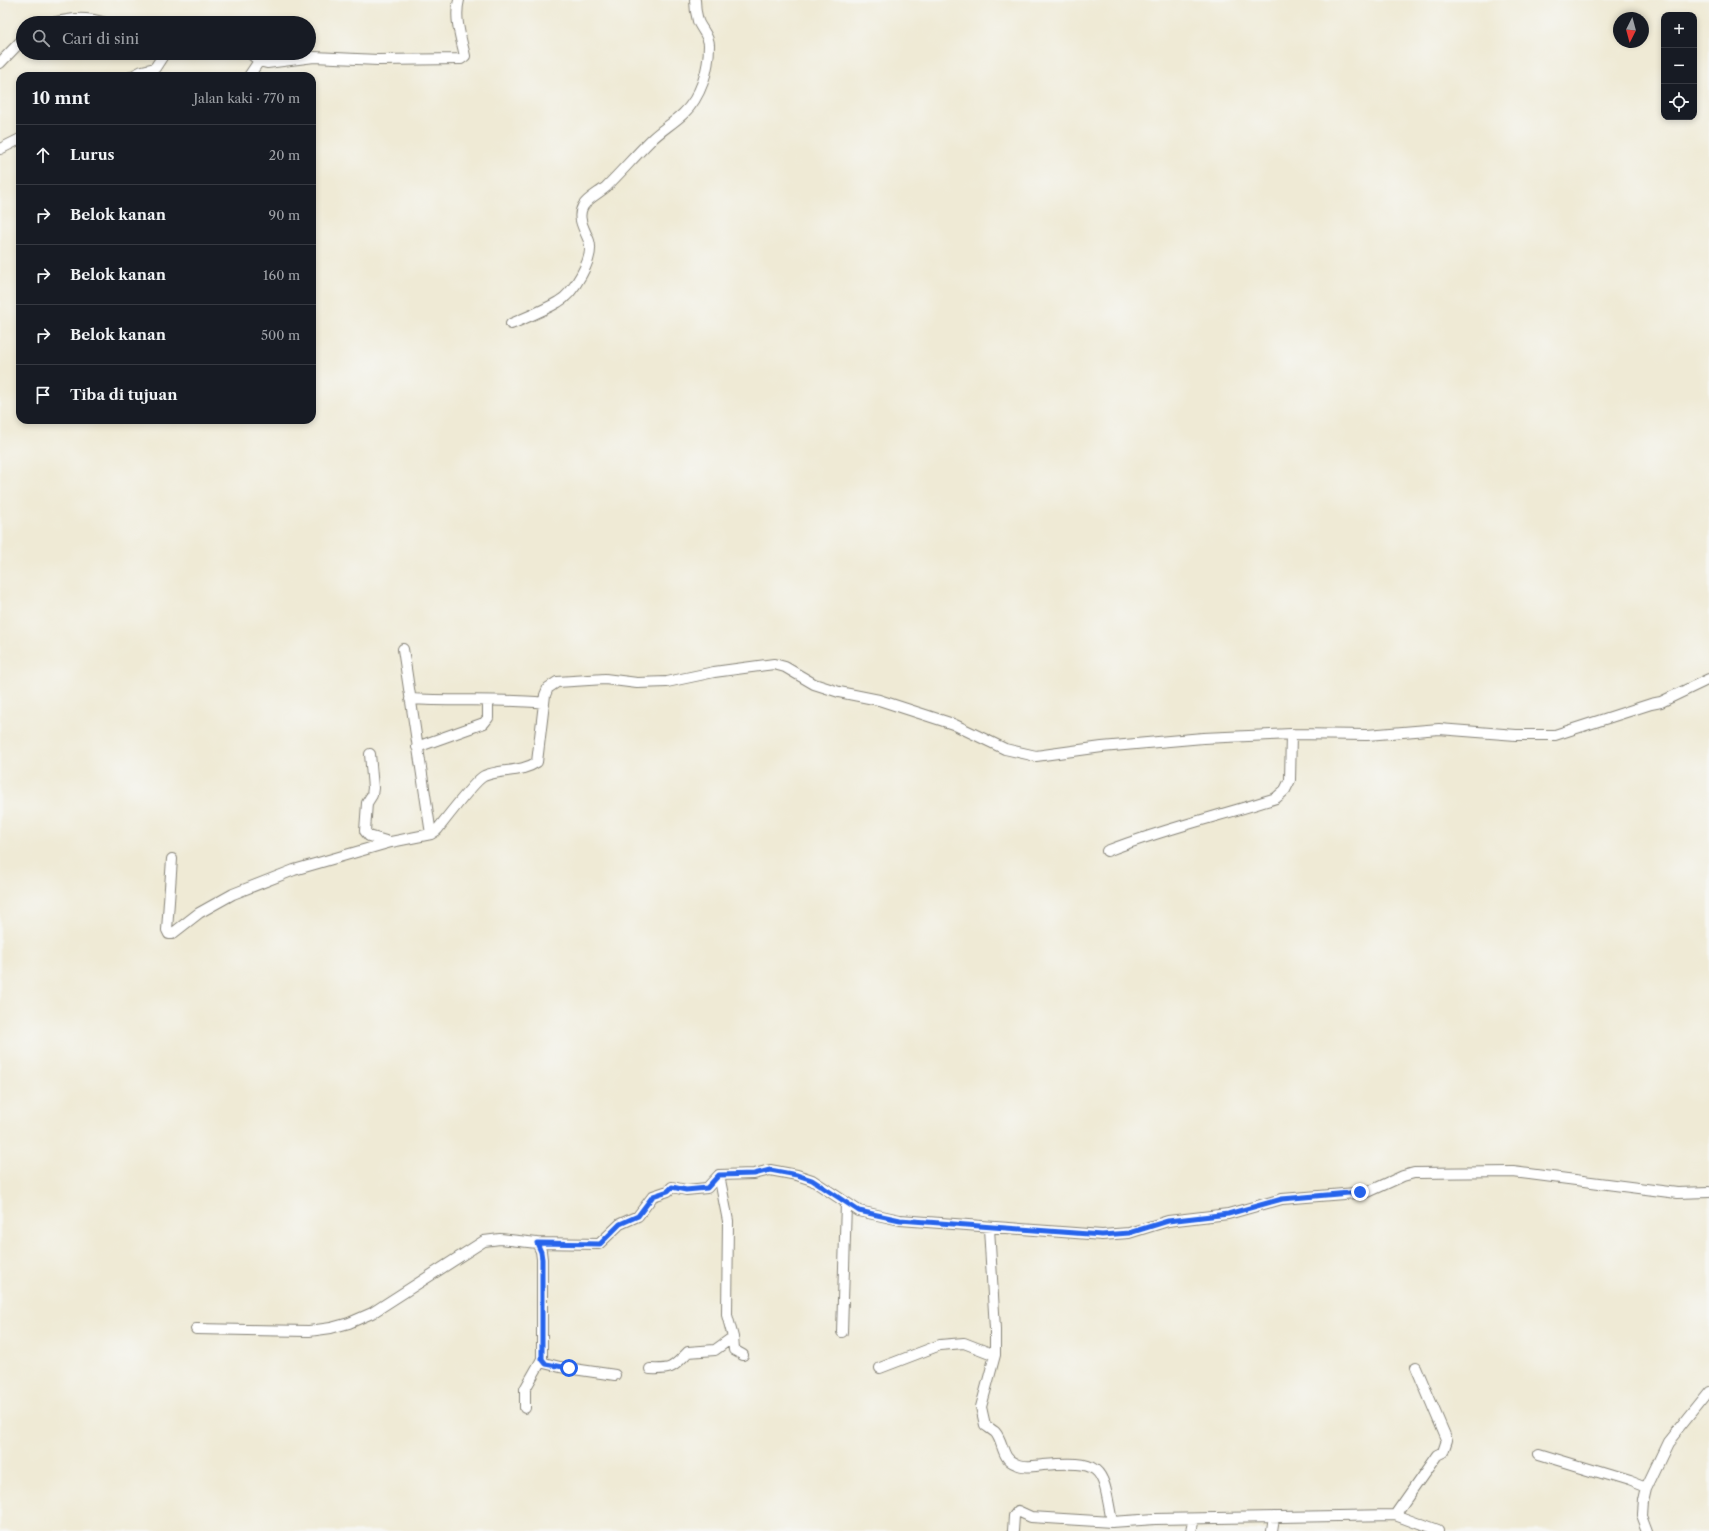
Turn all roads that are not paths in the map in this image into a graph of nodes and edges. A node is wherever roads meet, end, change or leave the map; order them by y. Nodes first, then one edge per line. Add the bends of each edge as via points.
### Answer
1 (458, 0) edge
2 (695, 0) edge
3 (16, 46) edge
4 (316, 57) edge
5 (160, 60) edge
6 (290, 60) edge
7 (258, 61) joint
8 (0, 63) edge
9 (140, 72) edge
10 (251, 72) edge
11 (16, 141) edge
12 (0, 149) edge
13 (511, 324) dead end
14 (403, 650) dead end
15 (1709, 679) edge
16 (410, 699) junction
17 (488, 701) junction
18 (544, 703) junction
19 (1291, 734) junction
20 (417, 747) junction
21 (370, 754) dead end
22 (431, 834) junction
23 (391, 842) junction
24 (1107, 851) dead end
25 (172, 859) dead end
26 (719, 1175) junction
27 (1709, 1192) edge
28 (846, 1204) junction
29 (989, 1228) junction
30 (537, 1243) junction
31 (196, 1329) dead end
32 (842, 1332) dead end
33 (733, 1337) junction
34 (743, 1355) dead end
35 (994, 1355) junction
36 (542, 1359) junction
37 (1416, 1367) dead end
38 (880, 1368) dead end
39 (650, 1369) dead end
40 (615, 1375) dead end
41 (1709, 1392) edge
42 (525, 1408) dead end
43 (1539, 1454) dead end
44 (1646, 1488) junction
45 (1395, 1515) junction
46 (1274, 1517) junction
47 (1194, 1519) junction
48 (1112, 1522) junction
49 (1013, 1531) edge
50 (1191, 1531) edge
51 (1272, 1531) edge
52 (1438, 1531) edge
53 (1648, 1531) edge

1 - 4 street via 456,8 465,56 461,59 378,60
2 - 13 street via 698,19 709,40 708,62 702,87 683,114 651,140 605,188 584,205 581,220 590,242 590,252 586,267 571,290 559,302
3 - 8 street
5 - 9 street via 154,68
6 - 7 street via 267,63
7 - 10 street
11 - 12 street
14 - 16 street
15 - 19 street via 1661,702 1555,735 1516,736 1439,729 1367,735
16 - 17 street
16 - 20 street
17 - 18 street
17 - 20 street via 488,718 484,723
18 - 19 street via 548,688 557,682 605,679 637,683 667,682 714,672 774,664 785,667 814,684 879,700 953,724 1005,749 1036,756 1110,746
18 - 22 street via 537,762 525,768 480,778
19 - 24 street via 1290,780 1285,790 1276,798 1143,837
20 - 22 street
21 - 23 street via 373,788 367,803 365,831 369,836
22 - 23 street
23 - 25 street via 294,870 233,894 169,934 167,930
26 - 28 street via 780,1171 812,1180
26 - 30 street via 707,1188 686,1190 672,1187 653,1196 638,1216 620,1224 600,1244
26 - 33 street via 728,1222 727,1315
27 - 29 street via 1677,1193 1513,1172 1414,1173 1368,1192 1282,1199 1228,1214 1168,1221 1118,1235
28 - 29 street via 859,1211 900,1220
28 - 32 street
29 - 35 street via 996,1329
30 - 31 street via 500,1239 484,1241 372,1313 331,1328 309,1331
30 - 36 street via 542,1259
33 - 34 street via 734,1350
33 - 39 street via 715,1350 688,1352 673,1368
35 - 38 street via 964,1343 940,1345
35 - 48 street via 981,1407 985,1425 995,1433 1006,1457 1020,1466 1079,1464 1097,1470 1105,1483
36 - 40 street via 548,1365
36 - 42 street via 525,1388
37 - 45 street via 1446,1440 1443,1452 1437,1455
41 - 44 street via 1668,1442
43 - 44 street via 1628,1480
44 - 53 street via 1642,1515
45 - 46 street
45 - 52 street
46 - 47 street
46 - 51 street
47 - 48 street
47 - 50 street
48 - 49 street via 1031,1517 1018,1511 1014,1516

